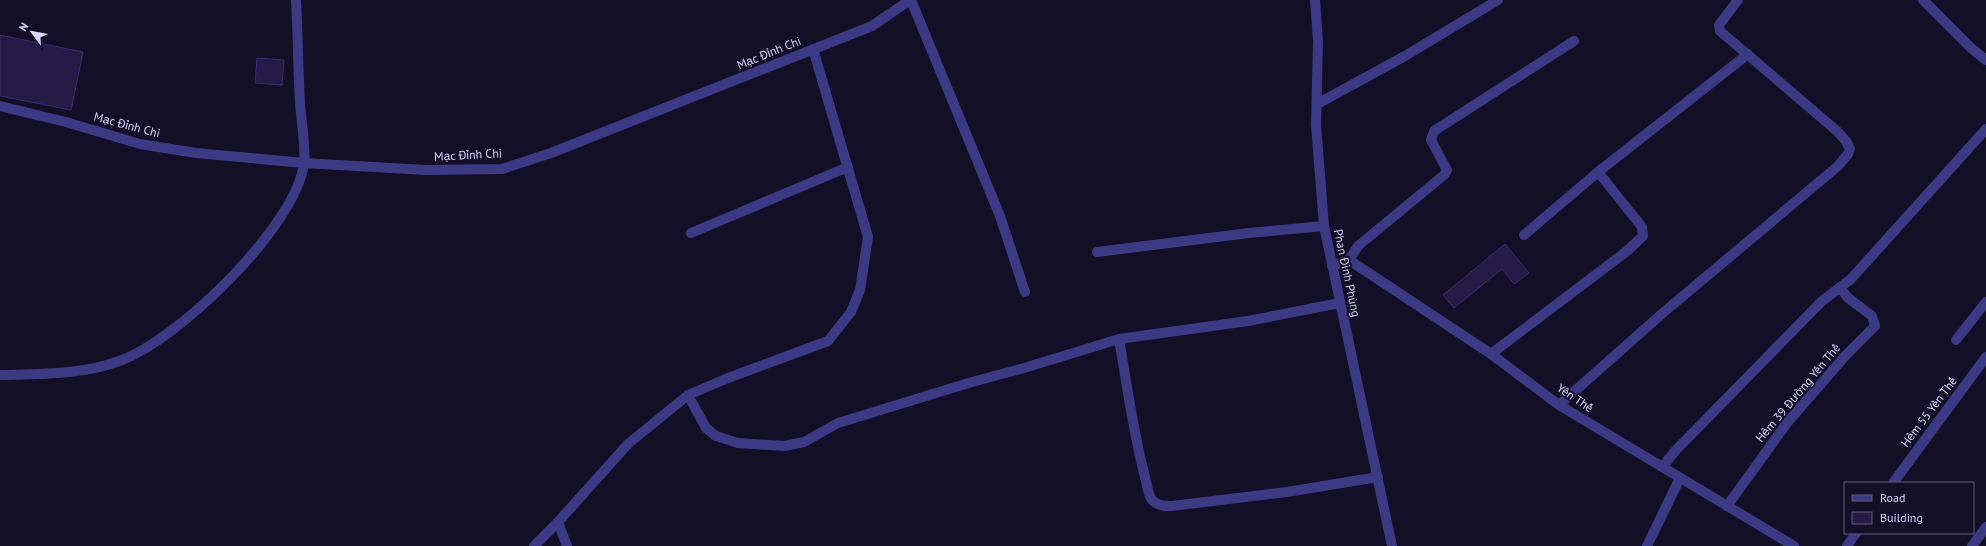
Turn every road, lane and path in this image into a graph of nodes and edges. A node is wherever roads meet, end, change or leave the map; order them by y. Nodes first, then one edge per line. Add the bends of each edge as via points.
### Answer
1 (296, 0) edge
2 (910, 0) edge
3 (1315, 0) edge
4 (1498, 0) edge
5 (1738, 0) edge
6 (1926, 1) edge
7 (1574, 41) dead end
8 (813, 49) junction
9 (1748, 54) junction
10 (1986, 60) edge
11 (1317, 104) junction
12 (0, 106) edge
13 (1986, 129) edge
14 (304, 163) junction
15 (848, 167) junction
16 (1598, 172) junction
17 (1324, 226) junction
18 (691, 233) dead end
19 (1524, 235) dead end
20 (1097, 252) dead end
21 (1349, 260) junction
22 (1332, 266) junction
23 (1840, 287) junction
24 (1025, 292) dead end
25 (1986, 302) edge
26 (1340, 303) junction
27 (1119, 339) junction
28 (1956, 340) dead end
29 (1491, 354) junction
30 (1986, 358) edge
31 (0, 375) edge
32 (688, 395) junction
33 (1560, 405) junction
34 (1662, 468) junction
35 (1378, 477) junction
36 (1680, 478) junction
37 (1894, 482) edge
38 (1727, 506) junction
39 (558, 522) junction
40 (1986, 527) edge
41 (1855, 534) edge
42 (534, 546) edge
43 (567, 546) edge
44 (1392, 546) edge
45 (1647, 546) edge
46 (1794, 546) edge
47 (1847, 546) edge
48 (1972, 546) edge

1 - 14 street
2 - 8 street, Mạc Đỉnh Chi via 872,26
2 - 24 street via 1000,216
3 - 11 street, Phan Đình Phùng via 1318,41
4 - 11 street via 1405,56
5 - 9 street via 1719,28
6 - 10 street
7 - 21 street via 1434,131 1430,140 1446,165 1444,175 1358,246
8 - 14 street, Mạc Đỉnh Chi via 551,153 502,168 426,170
8 - 15 street
9 - 16 street
9 - 33 street via 1837,131 1846,140 1850,149 1848,154 1806,194 1664,312
11 - 17 street, Phan Đình Phùng via 1316,125
12 - 14 street, Mạc Đỉnh Chi via 140,144 196,153
13 - 23 street via 1852,279
14 - 31 street via 293,195 262,243 214,295 168,335 122,360 80,371
15 - 18 street
15 - 32 street via 868,237 860,290 851,312 828,341
16 - 19 street
16 - 29 street via 1642,227 1643,236 1627,251
17 - 20 street
17 - 22 street, Phan Đình Phùng
21 - 22 street
21 - 29 street, Yên Thế
22 - 26 street, Phan Đình Phùng
23 - 34 street via 1822,301 1676,450
23 - 38 street, Hẻm 39 Đường Yên Thế via 1847,297 1872,316 1875,326 1791,418
25 - 28 street
26 - 27 street via 1248,321
26 - 35 street, Phan Đình Phùng
27 - 32 street via 838,423 804,442 785,446 738,443 716,436 706,428
27 - 35 street via 1139,454 1149,493 1157,504 1172,506 1272,494
29 - 33 street, Yên Thế
30 - 37 street, Hẻm 55 Yên Thế
32 - 39 street via 628,444
33 - 34 street, Yên Thế
34 - 36 street, Yên Thế
35 - 44 street, Phan Đình Phùng
36 - 38 street, Yên Thế
36 - 45 street
38 - 46 street, Yên Thế
39 - 42 street
39 - 43 street
40 - 48 street
41 - 47 street

